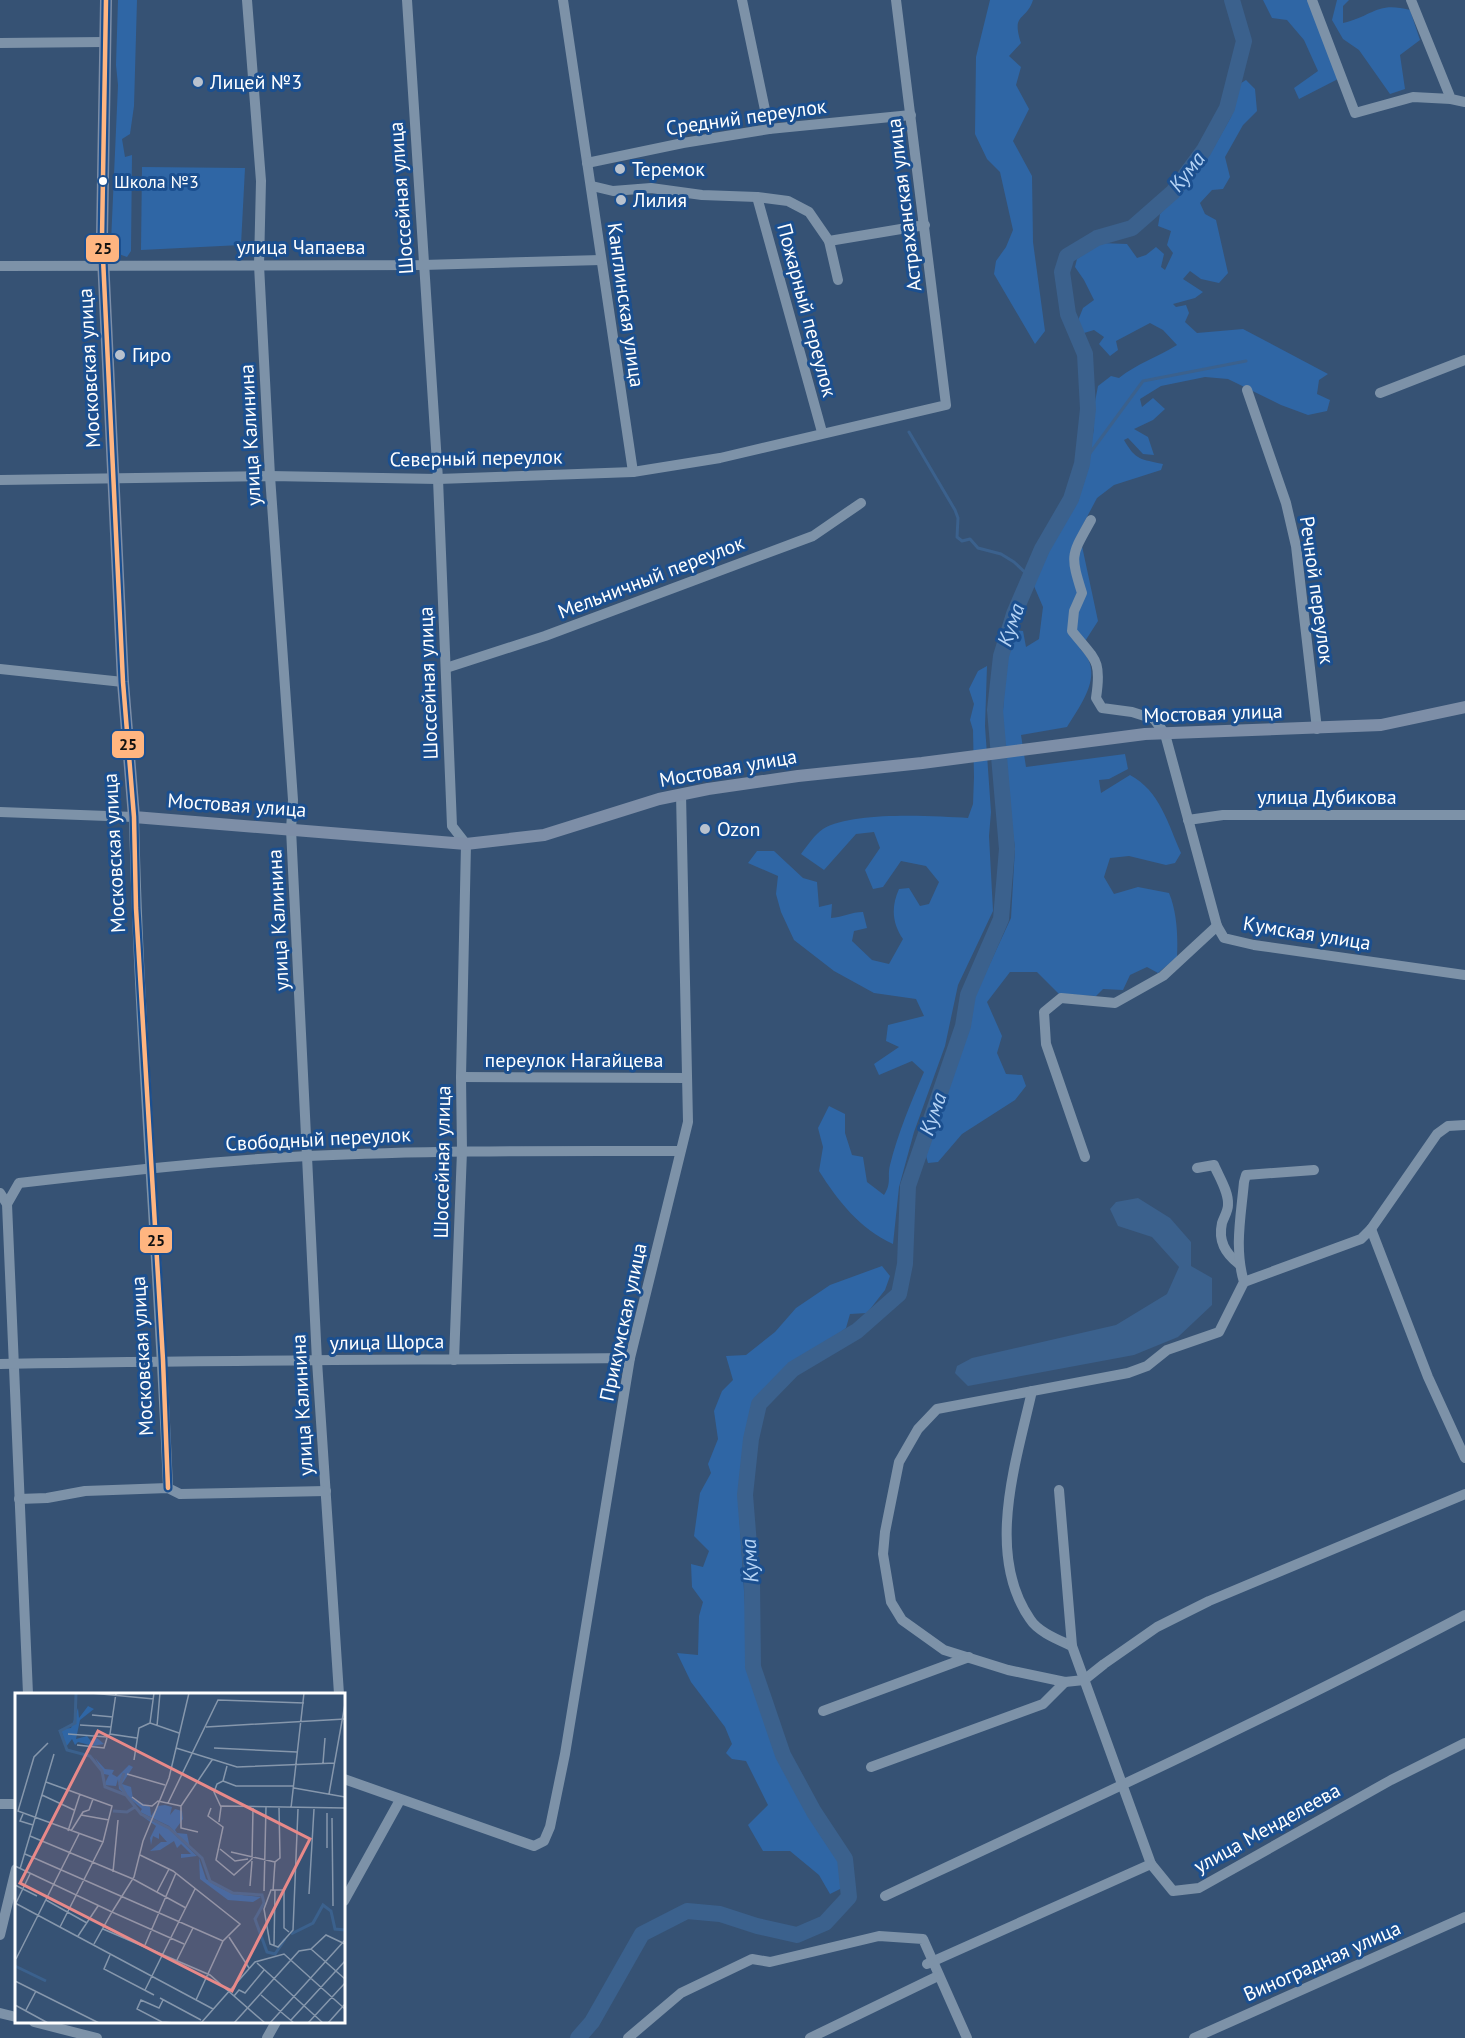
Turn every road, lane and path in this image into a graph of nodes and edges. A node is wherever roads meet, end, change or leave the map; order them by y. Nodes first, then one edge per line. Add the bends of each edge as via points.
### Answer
1 (106, 0) edge
2 (247, 0) edge
3 (407, 0) edge
4 (563, 0) edge
5 (742, 0) edge
6 (896, 0) edge
7 (1312, 0) edge
8 (1411, 0) edge
9 (104, 42) junction
10 (0, 43) edge
11 (1451, 99) junction
12 (1465, 102) edge
13 (911, 115) junction
14 (769, 129) junction
15 (587, 164) junction
16 (592, 186) junction
17 (757, 197) junction
18 (925, 225) junction
19 (829, 241) junction
20 (601, 260) junction
21 (259, 265) junction
22 (423, 265) junction
23 (0, 266) edge
24 (104, 266) junction
25 (838, 280) dead end
26 (1465, 360) edge
27 (1247, 390) dead end
28 (1380, 393) dead end
29 (946, 405) joint
30 (822, 432) junction
31 (633, 472) junction
32 (270, 476) junction
33 (113, 478) junction
34 (438, 479) junction
35 (0, 480) edge
36 (861, 503) dead end
37 (1091, 520) dead end
38 (446, 668) junction
39 (0, 669) edge
40 (123, 682) junction
41 (1465, 706) edge
42 (1317, 729) junction
43 (1165, 734) junction
44 (681, 794) junction
45 (0, 812) edge
46 (1465, 815) edge
47 (134, 817) junction
48 (1188, 820) junction
49 (291, 829) junction
50 (466, 844) junction
51 (1217, 926) junction
52 (1465, 975) edge
53 (461, 1077) junction
54 (687, 1078) junction
55 (1465, 1125) edge
56 (462, 1151) junction
57 (680, 1151) junction
58 (308, 1156) junction
59 (1085, 1157) dead end
60 (151, 1167) junction
61 (1197, 1168) dead end
62 (1314, 1170) dead end
63 (0, 1193) edge
64 (7, 1204) junction
65 (1371, 1229) junction
66 (1239, 1264) junction
67 (1244, 1282) junction
68 (630, 1358) junction
69 (163, 1360) junction
70 (454, 1360) junction
71 (317, 1361) junction
72 (0, 1364) edge
73 (13, 1364) junction
74 (1032, 1391) junction
75 (1465, 1458) edge
76 (168, 1488) junction
77 (1059, 1490) dead end
78 (326, 1491) junction
79 (1465, 1494) edge
80 (19, 1499) junction
81 (1465, 1615) edge
82 (1072, 1646) junction
83 (969, 1657) junction
84 (1084, 1680) junction
85 (1065, 1682) junction
86 (28, 1693) edge
87 (339, 1693) edge
88 (823, 1710) dead end
89 (1465, 1743) edge
90 (871, 1767) dead end
91 (345, 1779) edge
92 (1123, 1786) junction
93 (400, 1800) junction
94 (1151, 1864) junction
95 (15, 1873) edge
96 (885, 1896) dead end
97 (345, 1899) edge
98 (1465, 1917) edge
99 (0, 1935) edge
100 (930, 1962) junction
101 (938, 1976) junction
102 (0, 2013) edge
103 (15, 2017) edge
104 (38, 2023) edge
105 (275, 2023) edge
106 (97, 2038) edge
107 (267, 2038) edge
108 (628, 2038) edge
109 (810, 2038) edge
110 (967, 2038) edge
111 (1194, 2038) edge

1 - 9 main road, Московская улица
2 - 21 street, улица Калинина via 261,181
3 - 22 street, Шоссейная улица
4 - 15 street, Канглинская улица
5 - 14 street
6 - 13 street, Астраханская улица
7 - 11 street via 1355,112 1413,97
8 - 11 street
9 - 10 street
9 - 24 main road, Московская улица
11 - 12 street
13 - 14 street, Средний переулок
13 - 18 street, Астраханская улица
14 - 15 street, Средний переулок
15 - 16 street, Канглинская улица
16 - 17 street via 613,191 651,188
16 - 20 street, Канглинская улица
17 - 19 street via 788,201 809,212
17 - 30 street, Пожарный переулок
18 - 19 street
18 - 29 street, Астраханская улица
19 - 25 street
20 - 22 street, улица Чапаева
20 - 31 street, Канглинская улица
21 - 22 street, улица Чапаева
21 - 24 street, улица Чапаева
21 - 32 street, улица Калинина
22 - 34 street, Шоссейная улица
23 - 24 street, улица Чапаева
24 - 33 main road, Московская улица
26 - 28 street
27 - 42 street, Речной переулок via 1286,503 1296,546
29 - 30 street, Северный переулок
30 - 31 street, Северный переулок via 720,458
31 - 34 street, Северный переулок
32 - 33 street, Северный переулок
32 - 34 street, Северный переулок
32 - 49 street, улица Калинина via 293,800
33 - 35 street, Северный переулок
33 - 40 main road, Московская улица
34 - 38 street, Шоссейная улица
36 - 38 street, Мельничный переулок via 813,536 546,636
37 - 43 street via 1074,552 1073,565 1082,593 1074,611 1072,631 1095,658 1099,676 1096,699 1102,708 1154,718
38 - 50 street, Шоссейная улица via 452,826
39 - 40 street
40 - 47 main road, Московская улица
41 - 42 main road, Мостовая улица via 1381,725
42 - 43 main road, Мостовая улица
43 - 44 main road, Мостовая улица via 798,776
43 - 48 street
44 - 50 main road, Мостовая улица via 544,835
44 - 54 street, Прикумская улица
45 - 47 street, Мостовая улица
46 - 48 street, улица Дубикова via 1223,815
47 - 49 main road, Мостовая улица
47 - 60 street, Московская улица
48 - 51 street
49 - 50 main road, Мостовая улица
49 - 58 street, улица Калинина
50 - 53 street, Шоссейная улица
51 - 52 street, Кумская улица via 1224,938 1254,945
51 - 59 street, Кумская улица via 1163,976 1115,1003 1061,998 1044,1012 1046,1044
53 - 54 street, переулок Нагайцева
53 - 56 street, Шоссейная улица
54 - 57 street, Прикумская улица via 687,1122
55 - 65 street via 1448,1126 1437,1134
56 - 57 street, Свободный переулок
56 - 58 street, Свободный переулок
56 - 70 street, Шоссейная улица
57 - 68 street, Прикумская улица
58 - 60 street, Свободный переулок
58 - 71 street, улица Калинина
60 - 64 street, Свободный переулок via 19,1183
60 - 69 street, Московская улица
61 - 66 street via 1214,1166 1226,1192 1223,1241 1226,1254
62 - 66 street via 1246,1175
63 - 64 street
64 - 73 street
65 - 67 street via 1361,1239
65 - 75 street via 1428,1377
66 - 67 street
67 - 74 street via 1219,1332 1167,1350 1147,1366 1128,1373
68 - 70 street, улица Щорса
68 - 93 street, Прикумская улица via 565,1754 544,1841 534,1846
69 - 71 street, улица Щорса
69 - 73 street, улица Щорса
69 - 76 street, Московская улица
70 - 71 street, улица Щорса
71 - 78 street, улица Калинина
72 - 73 street, улица Щорса
73 - 80 street
74 - 82 street via 1009,1497 1007,1557 1012,1583 1030,1621
74 - 83 street via 937,1409 918,1429 899,1462 885,1532 891,1602 902,1620 918,1633 944,1650
76 - 78 street via 180,1494
76 - 80 street via 86,1491
77 - 82 street
78 - 87 street, улица Калинина
79 - 84 street via 1209,1601 1157,1627
80 - 86 street
81 - 92 street
82 - 84 street
83 - 85 street
83 - 88 street
84 - 85 street
84 - 92 street
85 - 90 street via 1043,1704
89 - 94 street, улица Менделеева via 1199,1888 1173,1891
91 - 93 street
92 - 94 street
92 - 96 street
93 - 97 street
94 - 100 street
95 - 99 street
98 - 111 street, Виноградная улица
100 - 101 street
100 - 108 street via 923,1939 879,1936 770,1962 752,1959 681,1993
101 - 109 street
101 - 110 street
102 - 103 street
104 - 106 street
105 - 107 street

